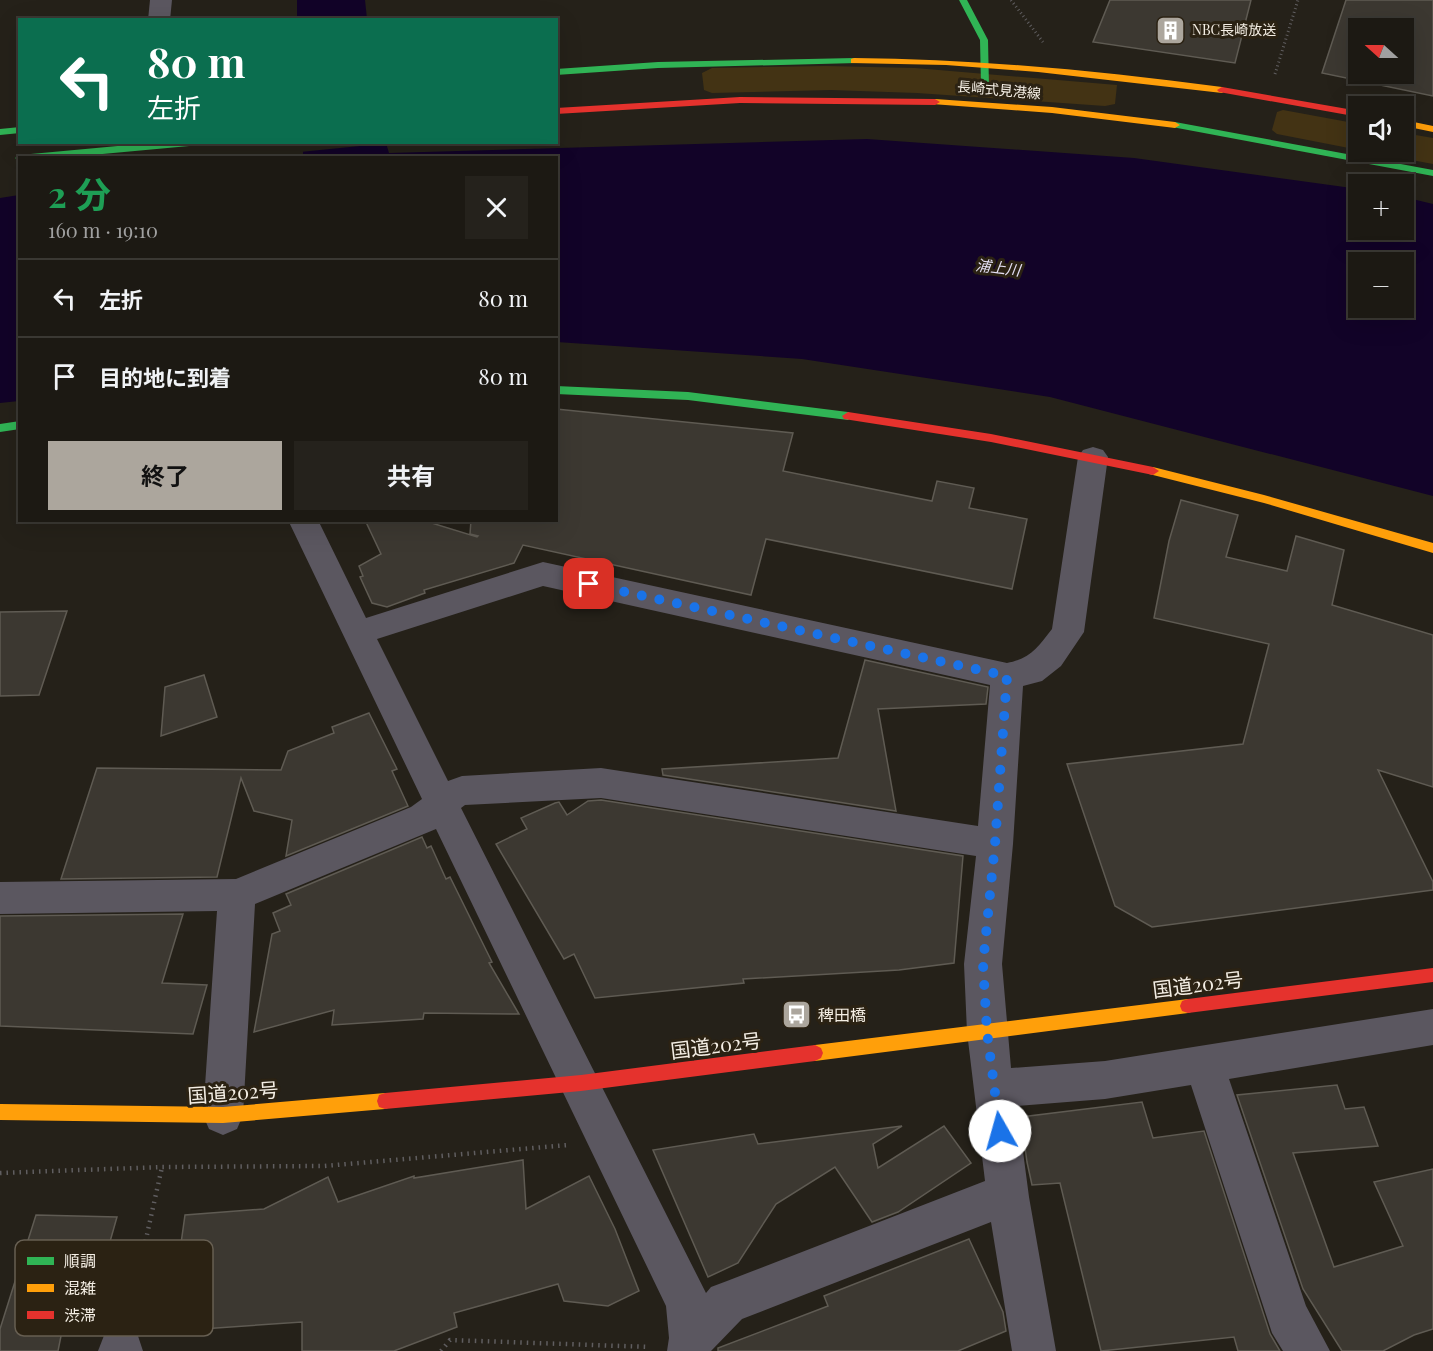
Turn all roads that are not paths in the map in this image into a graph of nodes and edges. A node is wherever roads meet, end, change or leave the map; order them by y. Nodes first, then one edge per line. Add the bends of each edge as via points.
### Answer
1 (161, 0) edge
2 (963, 0) edge
3 (159, 18) edge
4 (987, 65) junction
5 (558, 72) edge
6 (986, 105) junction
7 (558, 111) edge
8 (1348, 112) edge
9 (1414, 125) edge
10 (1433, 129) edge
11 (18, 130) edge
12 (0, 132) edge
13 (167, 144) edge
14 (151, 145) edge
15 (37, 156) edge
16 (1433, 173) edge
17 (558, 390) edge
18 (18, 425) edge
19 (0, 428) edge
20 (1092, 457) junction
21 (304, 522) edge
22 (1433, 548) edge
23 (357, 633) junction
24 (1007, 676) junction
25 (441, 806) junction
26 (995, 844) junction
27 (237, 895) junction
28 (0, 898) edge
29 (1433, 975) edge
30 (1433, 1027) edge
31 (987, 1032) junction
32 (1204, 1064) junction
33 (581, 1083) junction
34 (994, 1088) junction
35 (0, 1112) edge
36 (223, 1115) junction
37 (1008, 1197) junction
38 (690, 1344) edge
39 (1034, 1350) edge
40 (1308, 1351) edge

1 - 3 street
2 - 4 main road via 981,27 988,48
4 - 5 main road, 長崎式見港線 via 830,59
4 - 6 main road
4 - 8 main road, 長崎式見港線 via 1118,75 1269,96
6 - 7 main road, 長崎式見港線 via 819,99
6 - 16 main road, 長崎式見港線 via 1223,132
9 - 10 main road
11 - 12 main road
13 - 14 main road
14 - 15 main road
17 - 20 main road via 748,402 886,421
18 - 19 main road
20 - 22 main road via 1164,473
20 - 24 street via 1068,632 1049,657 1030,672
21 - 23 street
23 - 24 street via 543,574
23 - 25 street
24 - 26 street
25 - 26 street via 462,791 601,783
25 - 27 street via 424,818
25 - 33 street
26 - 31 street via 983,964
27 - 28 street
27 - 36 street
29 - 31 main road, 国道202号
30 - 32 street
31 - 33 main road, 国道202号
31 - 34 street
32 - 34 street via 1105,1080
32 - 40 street via 1288,1317
33 - 36 main road, 国道202号
33 - 38 street via 688,1303
34 - 37 street
35 - 36 main road, 国道202号
37 - 38 street via 979,1204 727,1303
37 - 39 street

